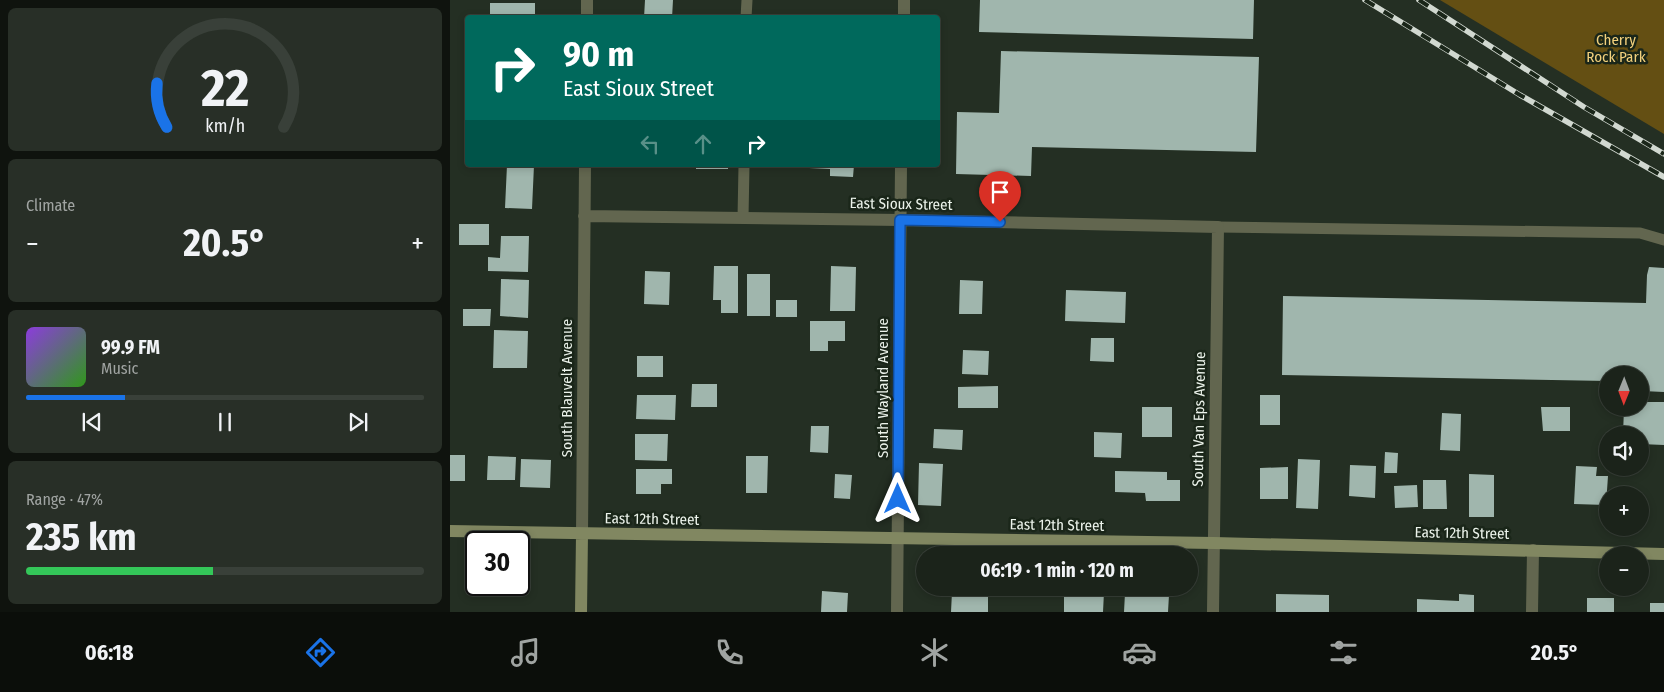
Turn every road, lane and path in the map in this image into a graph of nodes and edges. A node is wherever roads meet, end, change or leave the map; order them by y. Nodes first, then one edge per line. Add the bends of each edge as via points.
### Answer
1 (587, 0) edge
2 (746, 0) edge
3 (904, 0) edge
4 (587, 15) edge
5 (746, 15) edge
6 (904, 15) edge
7 (585, 167) edge
8 (744, 167) edge
9 (901, 167) edge
10 (584, 216) junction
11 (743, 218) junction
12 (900, 220) junction
13 (1218, 227) junction
14 (1664, 240) edge
15 (450, 531) edge
16 (582, 534) junction
17 (898, 539) junction
18 (1214, 543) junction
19 (1533, 550) junction
20 (1664, 554) edge
21 (580, 612) edge
22 (897, 612) edge
23 (1213, 612) edge
24 (1532, 612) edge

1 - 4 street
2 - 5 lane
3 - 6 street
7 - 10 street, South Blauvelt Avenue
8 - 11 lane
9 - 12 street, South Wayland Avenue
10 - 11 street, East Sioux Street
10 - 16 street, South Blauvelt Avenue
11 - 12 street, East Sioux Street
12 - 13 street, East Sioux Street
12 - 17 street, South Wayland Avenue
13 - 14 lane via 1640,233
13 - 18 street, South Van Eps Avenue
15 - 16 street, East 12th Street
16 - 17 street, East 12th Street
16 - 21 street, South Blauvelt Avenue
17 - 18 street, East 12th Street
17 - 22 street, South Wayland Avenue
18 - 19 street, East 12th Street
18 - 23 street, South Van Eps Avenue
19 - 20 street, East 12th Street
19 - 24 street

